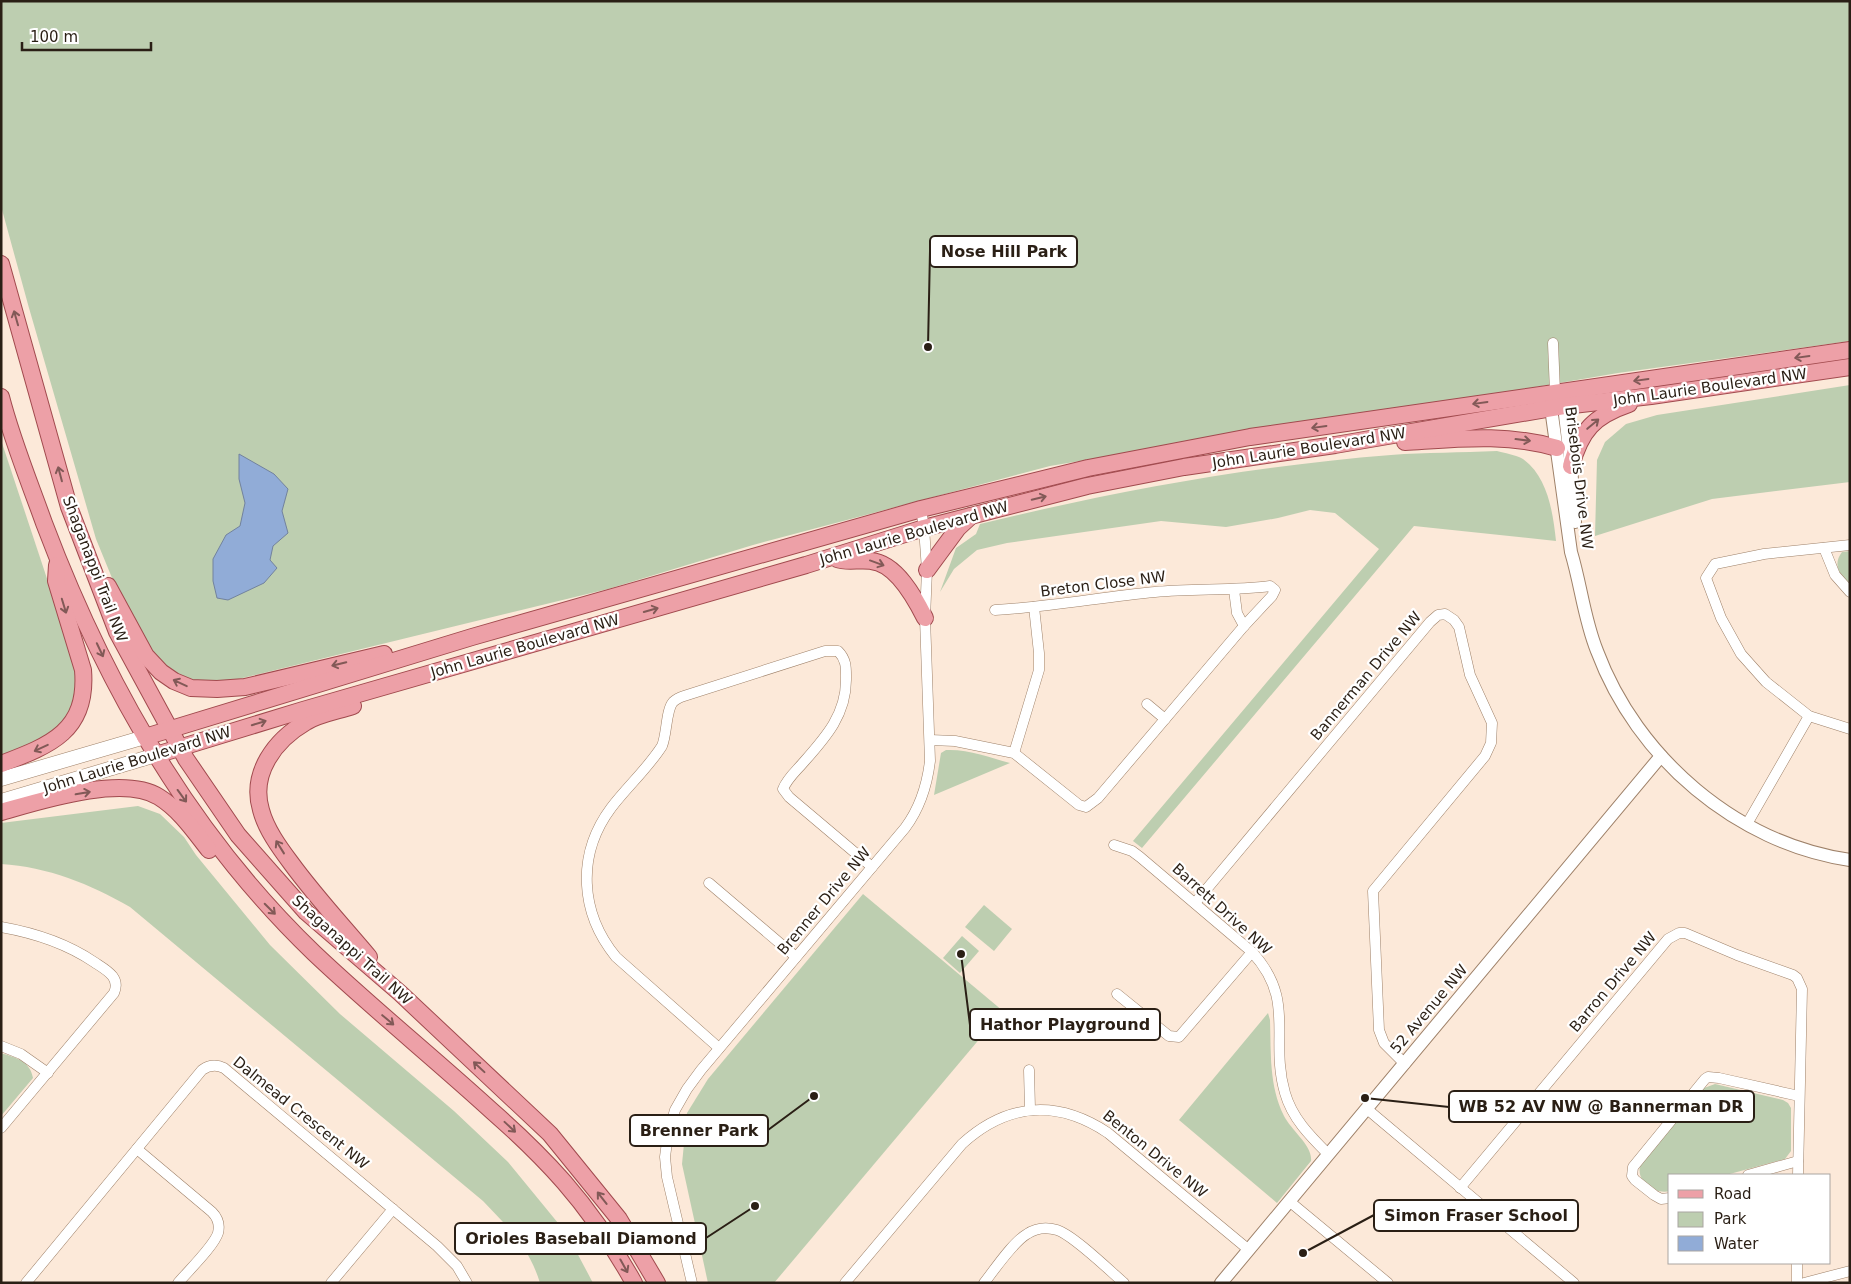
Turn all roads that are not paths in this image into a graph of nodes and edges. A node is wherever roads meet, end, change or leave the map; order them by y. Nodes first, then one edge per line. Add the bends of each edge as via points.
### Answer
1 (1, 264) edge
2 (1553, 343) dead end
3 (1850, 350) edge
4 (1850, 367) edge
5 (1555, 392) junction
6 (1651, 396) junction
7 (1, 397) edge
8 (1558, 407) junction
9 (1335, 445) junction
10 (1557, 448) junction
11 (1571, 466) junction
12 (921, 509) junction
13 (972, 515) junction
14 (924, 528) junction
15 (80, 538) junction
16 (1850, 545) edge
17 (1824, 548) junction
18 (830, 556) junction
19 (57, 558) junction
20 (1576, 569) junction
21 (927, 570) junction
22 (1234, 590) junction
23 (1850, 592) edge
24 (1034, 607) junction
25 (995, 610) dead end
26 (926, 618) junction
27 (1244, 626) junction
28 (472, 637) junction
29 (426, 675) junction
30 (1147, 704) dead end
31 (1809, 716) junction
32 (1166, 719) junction
33 (1850, 729) edge
34 (169, 730) junction
35 (145, 737) junction
36 (930, 740) junction
37 (179, 747) junction
38 (1014, 753) junction
39 (156, 755) junction
40 (1661, 756) junction
41 (1, 764) edge
42 (1, 779) edge
43 (1, 801) edge
44 (1, 812) edge
45 (1747, 824) junction
46 (1114, 845) dead end
47 (1850, 860) edge
48 (872, 867) junction
49 (238, 872) junction
50 (709, 883) dead end
51 (1194, 903) junction
52 (1, 927) edge
53 (1252, 952) junction
54 (796, 957) junction
55 (400, 993) junction
56 (1117, 994) dead end
57 (1, 1046) edge
58 (719, 1048) junction
59 (1405, 1064) junction
60 (1029, 1070) dead end
61 (48, 1073) junction
62 (1799, 1096) junction
63 (1367, 1108) junction
64 (1030, 1109) junction
65 (1, 1128) edge
66 (137, 1149) junction
67 (1328, 1154) junction
68 (1798, 1161) junction
69 (1752, 1174) edge
70 (1798, 1174) edge
71 (1460, 1188) junction
72 (1668, 1198) edge
73 (1289, 1201) junction
74 (393, 1209) junction
75 (1249, 1250) junction
76 (1797, 1264) edge
77 (1850, 1270) edge
78 (26, 1283) edge
79 (178, 1283) edge
80 (330, 1283) edge
81 (467, 1283) edge
82 (634, 1283) edge
83 (657, 1283) edge
84 (692, 1283) edge
85 (845, 1283) edge
86 (984, 1283) edge
87 (1124, 1283) edge
88 (1221, 1283) edge
89 (1388, 1283) edge
90 (1574, 1283) edge
91 (1796, 1283) edge
92 (1804, 1283) edge

15 -> 1 main road, Shaganappi Trail NW
2 - 5 street
3 -> 5 main road, John Laurie Boulevard NW
4 - 6 main road, John Laurie Boulevard NW
5 - 8 street, Brisebois Drive NW
5 -> 12 main road, John Laurie Boulevard NW via 1185,449 1088,468
6 - 8 main road, John Laurie Boulevard NW
11 -> 6 main road via 1586,430 1606,414
7 - 19 main road, Shaganappi Trail NW via 12,437
8 - 9 main road, John Laurie Boulevard NW
8 - 10 street, Brisebois Drive NW
8 - 11 street, Brisebois Drive NW
9 -> 10 main road via 1497,438
13 -> 9 main road, John Laurie Boulevard NW via 1087,486
10 - 20 street, Brisebois Drive NW
11 - 20 street, Brisebois Drive NW via 1579,553
12 - 14 street, Brenner Drive NW
12 - 28 main road, John Laurie Boulevard NW
13 - 14 main road, John Laurie Boulevard NW
13 - 21 main road via 958,528
14 - 18 main road, John Laurie Boulevard NW
14 - 21 street, Brenner Drive NW
28 -> 15 main road via 363,658 245,687 191,688 161,672 146,656 95,559
15 - 34 main road, Shaganappi Trail NW via 116,632
16 - 17 street
17 - 23 street via 1836,575
17 - 31 street via 1764,554 1715,564 1706,578 1721,618 1741,654 1766,682
18 -> 26 main road via 843,561 874,561 889,568 916,599
29 -> 18 main road, John Laurie Boulevard NW
19 -> 35 main road, Shaganappi Trail NW via 110,672
19 -> 41 main road via 56,581 83,670 80,707 68,729 48,744
20 - 40 street, Brisebois Drive NW via 1584,611 1604,670 1635,724
21 - 26 street, Brenner Drive NW
22 - 24 street, Breton Close NW via 1158,592
22 - 27 street via 1237,613
22 - 27 street, Breton Close NW via 1270,586 1275,590
24 - 25 street
24 - 38 street, Breton Close NW via 1039,670
26 - 36 street, Brenner Drive NW
27 - 32 street, Breton Close NW
28 - 34 main road, John Laurie Boulevard NW
37 -> 29 main road, John Laurie Boulevard NW
55 -> 29 main road via 310,889 281,849 260,810 258,788 260,775 274,748 307,721 374,700
30 - 32 street
31 - 33 street
31 - 45 street
32 - 38 street, Breton Close NW via 1098,798 1086,807 1078,805
34 - 35 main road, John Laurie Boulevard NW
34 - 37 main road, Shaganappi Trail NW
35 - 39 main road, Shaganappi Trail NW
35 - 42 main road, John Laurie Boulevard NW
36 - 38 street, Breton Close NW via 956,741
36 - 48 street, Brenner Drive NW via 927,782 919,805 905,828
37 - 39 main road, John Laurie Boulevard NW
37 - 55 main road, Shaganappi Trail NW via 238,835 306,912
39 - 43 main road, John Laurie Boulevard NW
39 -> 49 main road, Shaganappi Trail NW
40 - 45 street, Brisebois Drive NW via 1699,792
40 - 59 street, 52 Avenue NW
44 -> 49 main road via 109,788 139,790 168,804 218,861
45 - 47 street, Brisebois Drive NW via 1810,851
46 - 51 street, Barrett Drive NW via 1136,854
48 - 54 street, Brenner Drive NW
48 - 58 street via 789,798 783,789 828,735 840,713 846,697 846,663 838,651 825,651 673,702 662,746 611,808 596,833 586,881 589,908 606,946 616,958
49 -> 82 main road, Shaganappi Trail NW via 319,958 368,1004 536,1151 566,1183 602,1231
50 - 54 street
51 - 53 street, Barrett Drive NW
51 - 59 street, Bannerman Drive NW via 1430,622 1445,614 1454,620 1459,627 1470,675 1492,723 1489,749 1373,891 1379,1030 1384,1043
52 - 61 street via 38,935 79,952 112,974 116,981 114,993
53 - 56 street via 1179,1037 1169,1036
53 - 67 street, Barrett Drive NW via 1265,967 1277,996 1281,1073 1288,1102 1302,1127
54 - 58 street, Brenner Drive NW
83 -> 55 main road, Shaganappi Trail NW via 619,1219 550,1134
57 - 61 street via 27,1058
58 - 84 street, Brenner Drive NW via 680,1100 670,1122 666,1146 667,1177
59 - 63 street, 52 Avenue NW
60 - 64 street
61 - 65 street
62 - 68 street, Barron Drive NW
62 - 71 street, Barron Drive NW via 1802,989 1797,978 1679,933 1668,939
62 - 72 street via 1719,1078 1704,1079 1633,1167 1635,1180 1661,1199
63 - 67 street, 52 Avenue NW
63 - 71 street
64 - 75 street, Benton Drive NW via 1074,1115 1108,1132
64 - 85 street, Benton Drive NW via 997,1120 962,1144
66 - 74 street, Dalmead Crescent NW via 202,1070 216,1065 224,1068
66 - 78 street, Dalmead Crescent NW
66 - 79 street via 212,1212 219,1223 217,1235
67 - 73 street, 52 Avenue NW
68 - 69 street
68 - 70 street, Barron Drive NW
71 - 90 street
73 - 75 street, 52 Avenue NW
73 - 89 street
74 - 80 street
74 - 81 street, Dalmead Crescent NW via 437,1246
75 - 88 street, 52 Avenue NW
76 - 91 street
77 - 92 street
86 - 87 street via 1021,1238 1047,1228 1066,1235

